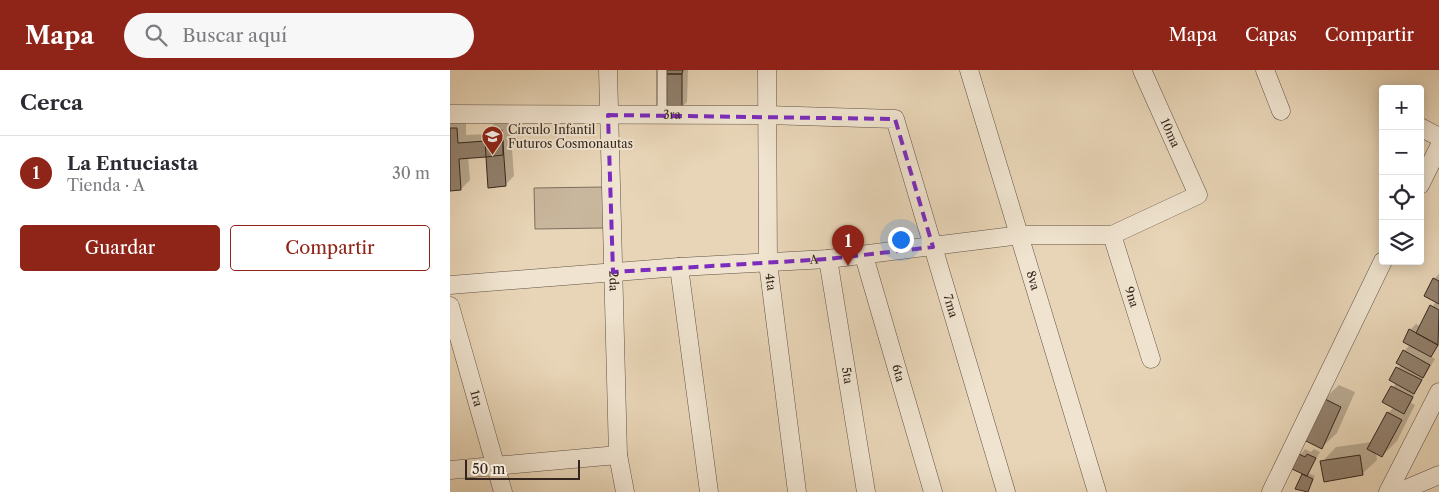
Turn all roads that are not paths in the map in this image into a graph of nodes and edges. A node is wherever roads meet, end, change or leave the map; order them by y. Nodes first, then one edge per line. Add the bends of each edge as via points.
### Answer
1 (608, 70) edge
2 (662, 70) edge
3 (767, 70) edge
4 (969, 70) edge
5 (1142, 70) edge
6 (1265, 70) edge
7 (1281, 111) dead end
8 (450, 114) edge
9 (608, 114) junction
10 (662, 115) junction
11 (767, 115) junction
12 (895, 119) joint
13 (1424, 129) edge
14 (1439, 137) edge
15 (1439, 147) edge
16 (1424, 177) edge
17 (1198, 196) joint
18 (1020, 235) junction
19 (1112, 235) junction
20 (934, 247) junction
21 (864, 256) junction
22 (828, 259) junction
23 (768, 263) junction
24 (1381, 265) edge
25 (679, 267) junction
26 (613, 272) junction
27 (450, 285) edge
28 (450, 306) edge
29 (1151, 360) dead end
30 (1439, 392) edge
31 (618, 456) junction
32 (495, 467) junction
33 (450, 470) edge
34 (1439, 476) edge
35 (502, 492) edge
36 (625, 492) edge
37 (709, 492) edge
38 (797, 492) edge
39 (866, 492) edge
40 (933, 492) edge
41 (1006, 492) edge
42 (1097, 492) edge
43 (1271, 492) edge
44 (1388, 492) edge
45 (1399, 492) edge

1 - 9 street, 2da
2 - 10 lane
3 - 11 street, 4ta
4 - 18 street, 8va
5 - 17 street, 10ma
6 - 7 street
8 - 9 street, 3ra
9 - 10 street, 3ra
9 - 26 street, 2da
10 - 11 street, 3ra
11 - 12 street, 3ra
11 - 23 street, 4ta
12 - 20 street, 7ma
13 - 14 street
15 - 16 street
17 - 19 street, A
18 - 19 street, A
18 - 20 street, A
18 - 42 street, 8va
19 - 29 street, 9na
20 - 21 street, A
20 - 41 street, 7ma
21 - 22 street, A
21 - 40 street, 6ta
22 - 23 street, A
22 - 39 street, 5ta
23 - 25 street, A
23 - 38 street, 4ta
24 - 43 street
25 - 26 street, A
25 - 37 street
26 - 27 street, A
26 - 31 street, 2da
28 - 32 street, 1ra
30 - 44 street
31 - 32 street
31 - 36 street, 2da
32 - 33 street
32 - 35 street, 1ra
34 - 45 street

